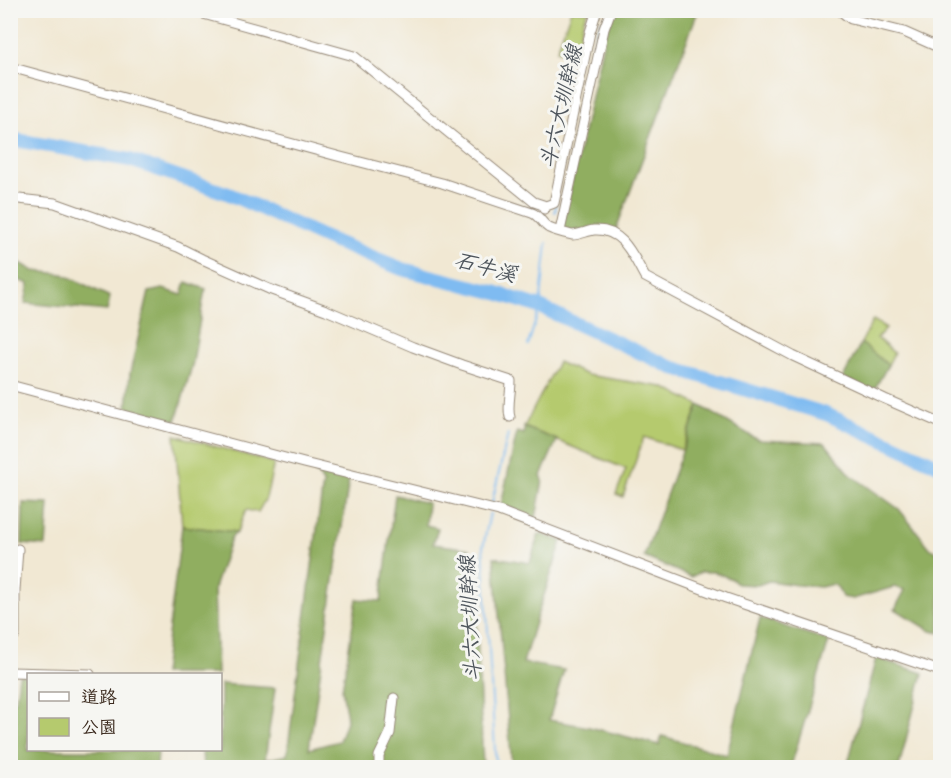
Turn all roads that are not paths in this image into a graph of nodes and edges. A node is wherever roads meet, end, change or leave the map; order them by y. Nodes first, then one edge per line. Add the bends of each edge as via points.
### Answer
1 (189, 10) edge
2 (597, 10) edge
3 (611, 10) edge
4 (839, 10) edge
5 (940, 48) edge
6 (10, 68) edge
7 (10, 198) edge
8 (546, 206) junction
9 (539, 217) junction
10 (560, 231) junction
11 (10, 385) edge
12 (510, 417) dead end
13 (940, 423) edge
14 (18, 549) dead end
15 (13, 590) edge
16 (15, 635) dead end
17 (940, 671) edge
18 (10, 672) edge
19 (37, 673) edge
20 (394, 698) dead end
21 (379, 768) edge

1 - 8 street via 354,56 534,202
2 - 8 street via 554,203
3 - 10 street
4 - 5 street via 851,19 904,32
6 - 9 street via 442,183
7 - 12 street via 55,203 178,248 413,347 511,381
8 - 9 street
9 - 10 street via 549,228
10 - 13 street via 572,235 606,230 616,234 645,277 774,346
11 - 17 street via 494,510 726,598
14 - 15 street
15 - 16 street
18 - 19 street
20 - 21 street via 390,732 379,756

